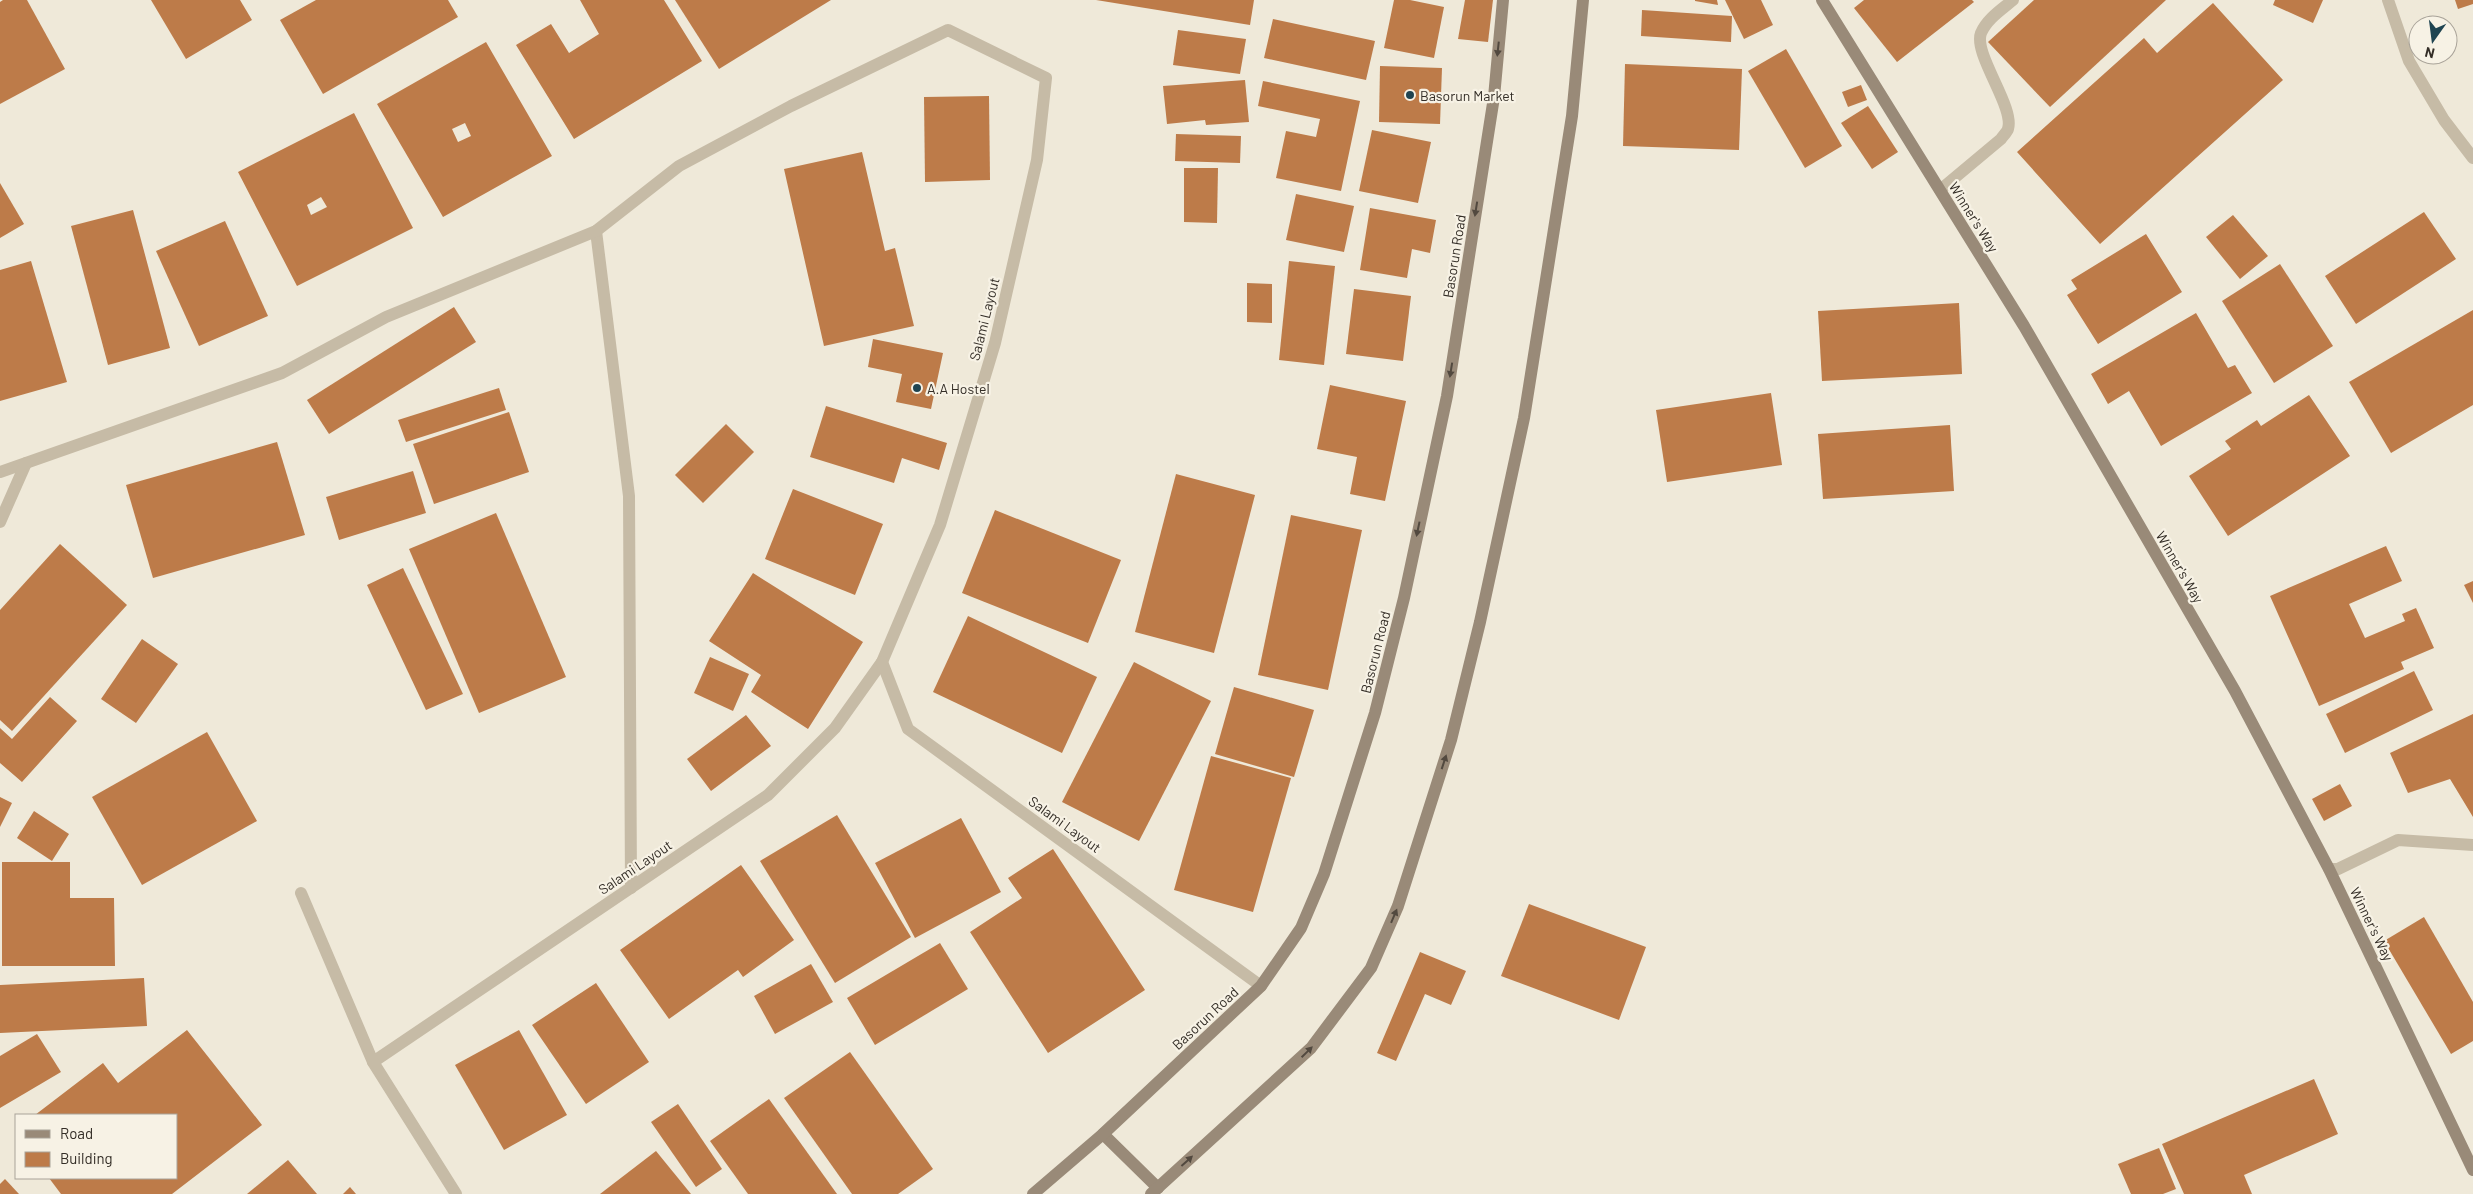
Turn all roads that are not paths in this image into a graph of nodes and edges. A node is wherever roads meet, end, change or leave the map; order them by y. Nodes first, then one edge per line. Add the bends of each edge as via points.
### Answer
1 (1503, 0) edge
2 (1583, 0) edge
3 (1822, 0) edge
4 (2013, 0) edge
5 (2388, 0) edge
6 (2473, 158) edge
7 (1940, 190) junction
8 (596, 231) junction
9 (26, 463) junction
10 (0, 472) edge
11 (0, 522) edge
12 (882, 662) junction
13 (2473, 845) edge
14 (2329, 869) junction
15 (631, 888) junction
16 (301, 893) dead end
17 (1261, 986) junction
18 (373, 1062) junction
19 (1103, 1134) junction
20 (2473, 1170) edge
21 (1154, 1191) edge
22 (456, 1194) edge
23 (1034, 1194) edge

1 -> 17 main road, Basorun Road via 1494,97 1447,396 1404,598 1375,713 1324,874 1301,928
21 -> 2 main road via 1311,1048 1371,968 1398,906 1451,740 1524,418 1572,116
3 - 7 main road, Winner's Way
4 - 7 street via 1987,22 1980,36 2008,128 2001,139
5 - 6 street via 2409,61 2444,120
7 - 14 main road, Winner's Way via 2024,326 2235,691
8 - 9 street via 386,317 282,374
8 - 12 street, Salami Layout via 679,166 791,106 948,30 1046,78 1037,160 994,343 940,525
8 - 15 street via 628,496
9 - 10 street
9 - 11 street
12 - 15 street, Salami Layout via 835,728 768,795
12 - 17 street, Salami Layout via 908,729
13 - 14 street via 2398,840 2338,869
14 - 20 main road, Winner's Way
15 - 18 street, Salami Layout
16 - 18 street
17 - 19 main road, Basorun Road
18 - 22 street
19 - 21 main road
19 - 23 main road, Basorun Road

